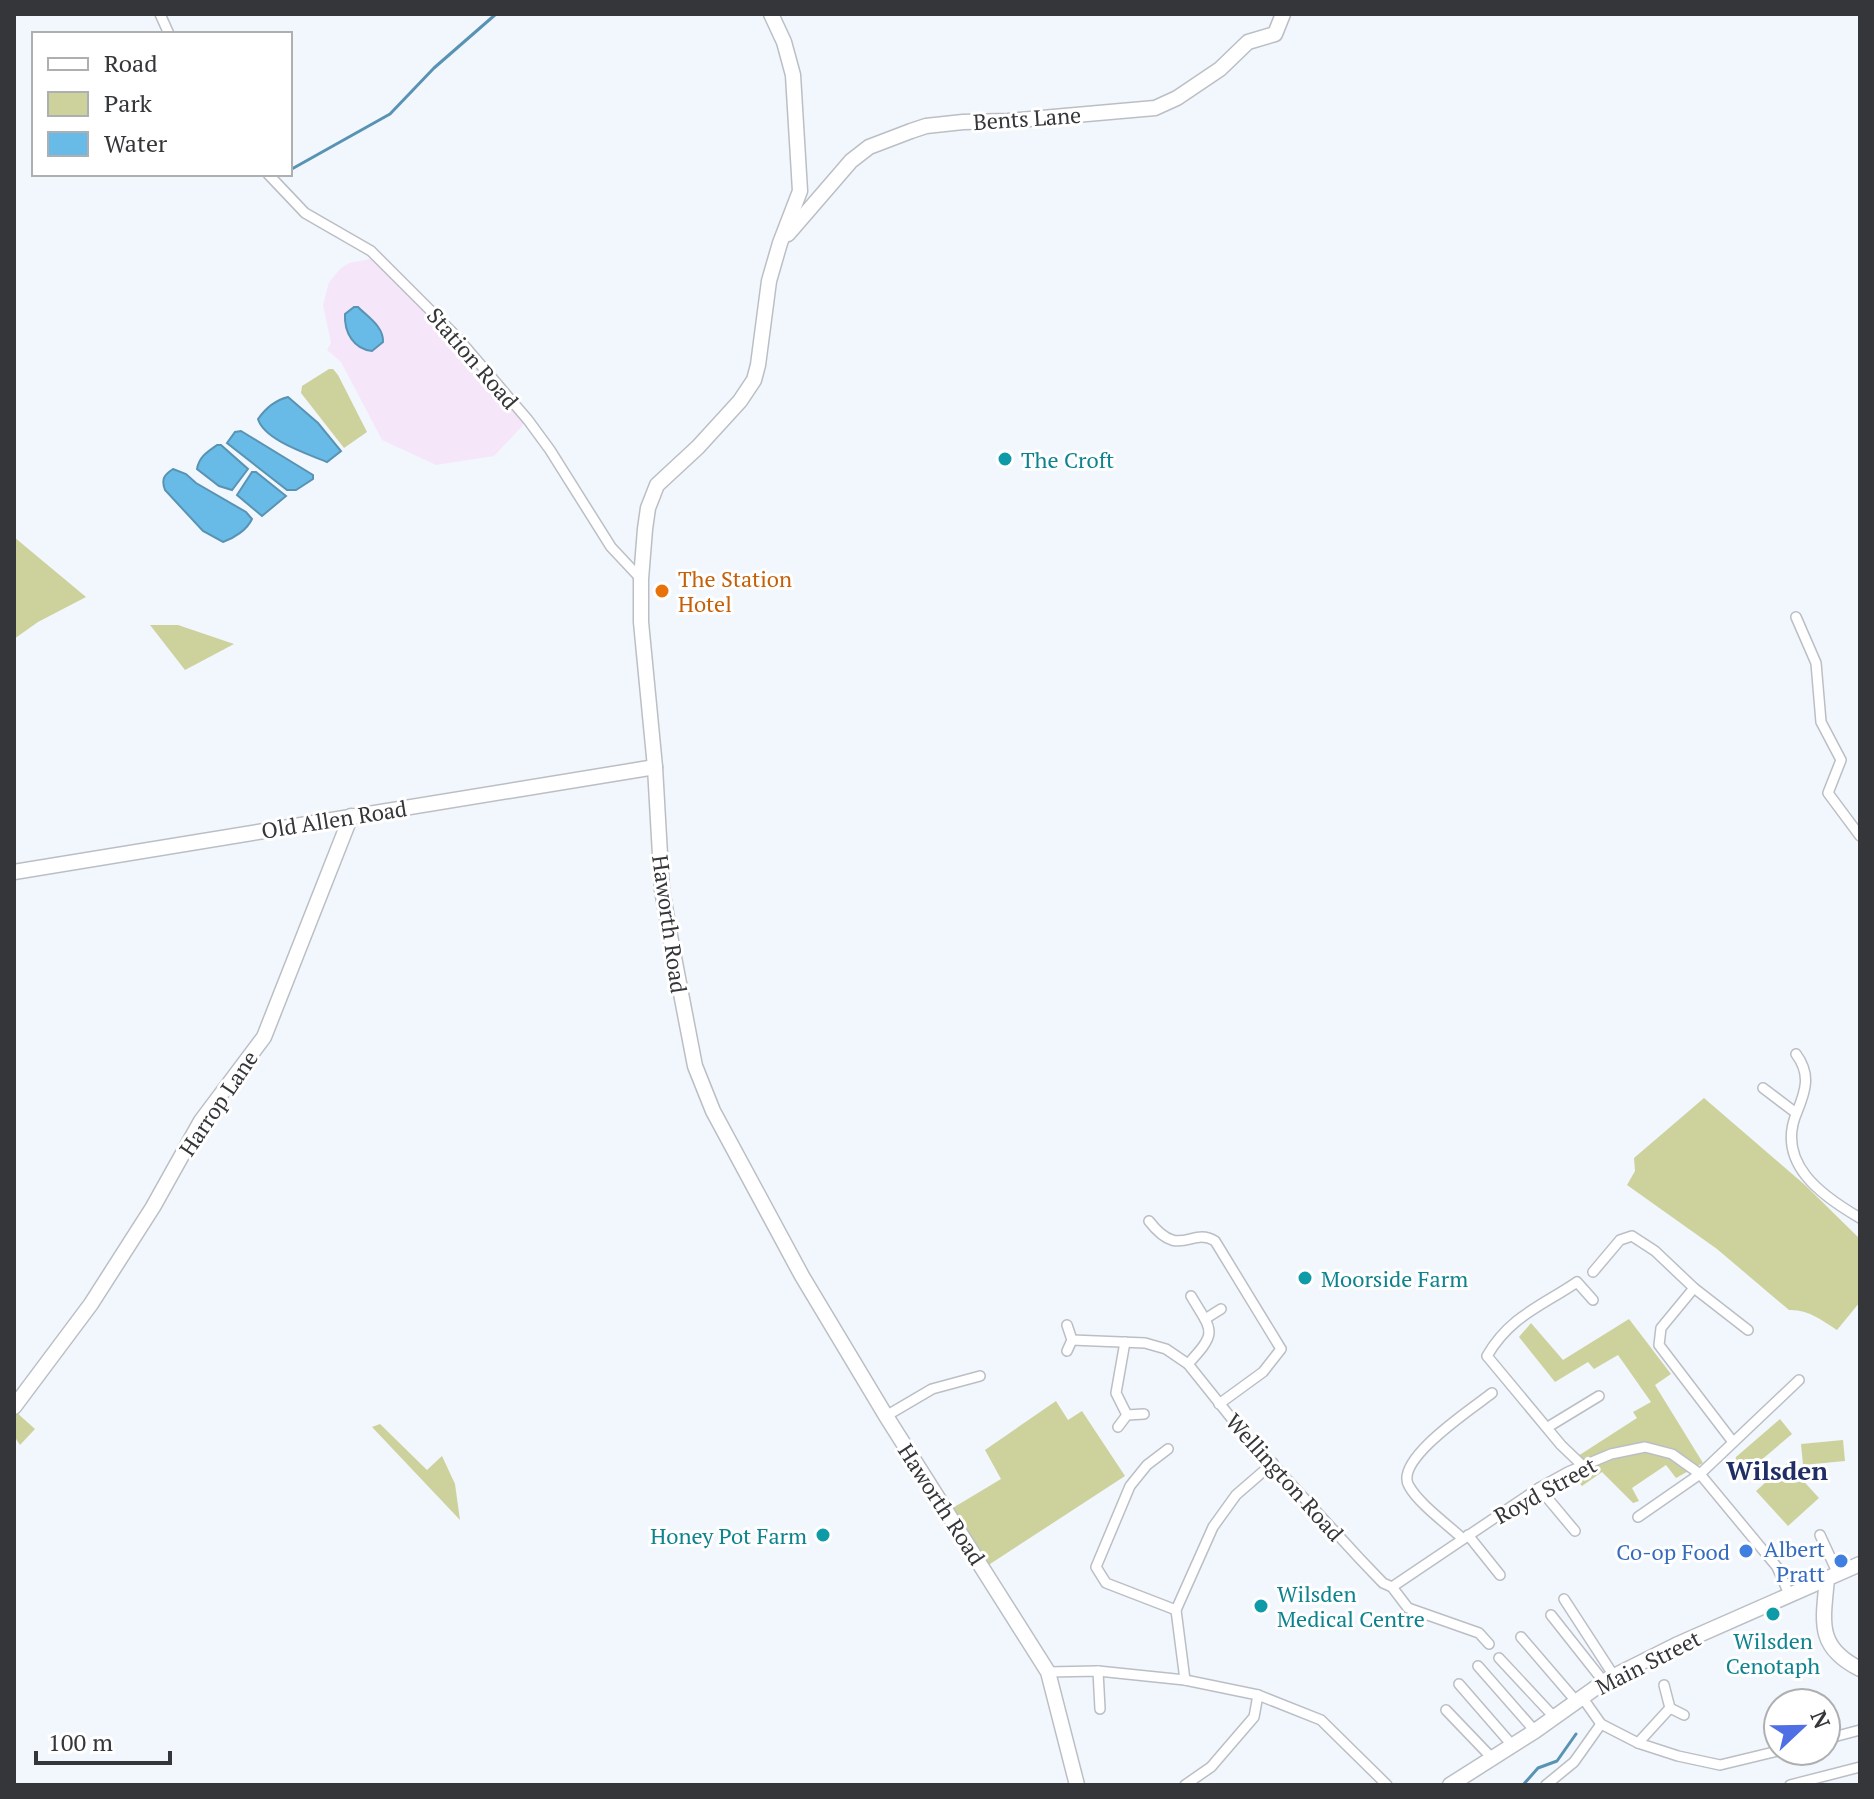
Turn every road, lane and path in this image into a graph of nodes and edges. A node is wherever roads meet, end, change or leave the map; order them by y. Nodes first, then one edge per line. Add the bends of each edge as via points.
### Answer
1 (771, 14) edge
2 (1283, 14) edge
3 (270, 176) edge
4 (780, 243) junction
5 (641, 579) junction
6 (1796, 617) dead end
7 (655, 767) junction
8 (351, 816) junction
9 (1860, 836) edge
10 (14, 872) edge
11 (1796, 1054) dead end
12 (1763, 1088) dead end
13 (1796, 1113) junction
14 (1860, 1218) edge
15 (1149, 1221) dead end
16 (1593, 1272) dead end
17 (1694, 1288) junction
18 (1191, 1296) dead end
19 (1593, 1300) dead end
20 (1221, 1309) dead end
21 (1205, 1319) junction
22 (1067, 1325) dead end
23 (1748, 1330) dead end
24 (1072, 1340) junction
25 (1125, 1342) junction
26 (1067, 1351) dead end
27 (1188, 1364) junction
28 (980, 1376) dead end
29 (1799, 1380) dead end
30 (1492, 1393) dead end
31 (1599, 1396) dead end
32 (1219, 1404) junction
33 (14, 1407) edge
34 (1144, 1414) dead end
35 (1127, 1415) junction
36 (886, 1416) junction
37 (1118, 1427) dead end
38 (1548, 1427) junction
39 (1733, 1442) junction
40 (1168, 1449) dead end
41 (1273, 1463) junction
42 (1583, 1466) junction
43 (1700, 1474) junction
44 (1539, 1488) junction
45 (1638, 1517) dead end
46 (1575, 1531) dead end
47 (1820, 1535) dead end
48 (1466, 1537) junction
49 (1860, 1564) edge
50 (1500, 1575) dead end
51 (1832, 1577) junction
52 (1392, 1587) junction
53 (1790, 1596) junction
54 (1564, 1599) dead end
55 (1176, 1610) junction
56 (1551, 1615) dead end
57 (1584, 1630) junction
58 (1521, 1637) dead end
59 (1571, 1641) junction
60 (1489, 1644) dead end
61 (1499, 1658) dead end
62 (1478, 1666) dead end
63 (1860, 1669) edge
64 (1098, 1671) junction
65 (1048, 1672) junction
66 (1609, 1679) junction
67 (1185, 1680) junction
68 (1459, 1684) dead end
69 (1664, 1685) dead end
70 (1258, 1695) junction
71 (1579, 1699) junction
72 (1670, 1708) junction
73 (1100, 1709) dead end
74 (1446, 1710) dead end
75 (1684, 1715) dead end
76 (1554, 1717) junction
77 (1601, 1724) junction
78 (1535, 1731) junction
79 (1638, 1743) junction
80 (1512, 1745) junction
81 (1762, 1755) edge
82 (1492, 1758) junction
83 (1860, 1767) edge
84 (1077, 1785) edge
85 (1185, 1785) edge
86 (1387, 1785) edge
87 (1450, 1785) edge
88 (1546, 1785) edge
89 (1790, 1785) edge

1 - 4 street, Haworth Road via 793,75 800,191
2 - 4 street, Bents Lane via 1275,34 1248,42 1220,69 1155,108 926,126 880,142 851,161
3 - 5 street, Station Road via 305,213 371,251 438,316 528,420 611,547
4 - 5 street, Haworth Road via 754,380 713,431 657,485 648,508
5 - 7 street, Haworth Road
6 - 9 street via 1816,663 1821,722 1841,760 1828,793
7 - 8 street, Old Allen Road
7 - 36 street, Haworth Road via 662,890 695,1066 766,1211
8 - 10 street, Old Allen Road
8 - 33 street, Harrop Lane via 264,1037 201,1121 91,1304
11 - 13 street via 1806,1076
12 - 13 street
13 - 14 street via 1792,1139 1800,1168 1825,1198
15 - 32 street via 1160,1235 1174,1241 1212,1239 1281,1349 1263,1372
16 - 17 street via 1620,1240 1632,1236
17 - 23 street
17 - 39 street via 1661,1328 1659,1345
18 - 21 street
19 - 38 street via 1577,1282 1527,1311 1487,1356
20 - 21 street
21 - 27 street via 1210,1338
22 - 24 street
24 - 25 street, Wellington Road
24 - 26 street
25 - 27 street, Wellington Road via 1166,1349
25 - 35 street via 1116,1393
27 - 32 street, Wellington Road
28 - 36 street via 932,1389
29 - 39 street
30 - 48 street via 1421,1449 1407,1471 1407,1483 1415,1493
31 - 38 street
32 - 41 street, Wellington Road
34 - 35 street
35 - 37 street
36 - 65 street, Haworth Road
38 - 42 street
39 - 43 street
40 - 55 street via 1130,1486 1096,1567 1106,1583
41 - 52 street, Wellington Road
41 - 55 street via 1236,1495 1213,1527
42 - 43 street, Royd Street via 1645,1447 1672,1454
42 - 44 street, Royd Street
43 - 45 street
43 - 53 street, Royd Street via 1777,1567
44 - 46 street
44 - 48 street, Royd Street
47 - 51 street
48 - 50 street
48 - 52 street, Royd Street
49 - 51 street, Main Street
51 - 53 street, Main Street
51 - 63 street via 1823,1623 1826,1640
52 - 60 street, Wellington Road via 1408,1608 1479,1633
53 - 66 street, Main Street
54 - 57 street
55 - 67 street
56 - 59 street
57 - 59 street
57 - 66 street
58 - 71 street
59 - 66 street
61 - 76 street
62 - 78 street
64 - 65 street
64 - 67 street
64 - 73 street
65 - 84 street, Haworth Road
66 - 71 street, Main Street
67 - 70 street
68 - 80 street
69 - 72 street
70 - 85 street via 1254,1717 1211,1767
70 - 86 street via 1321,1720
71 - 76 street, Main Street
71 - 77 street
72 - 75 street
72 - 79 street
74 - 82 street
76 - 78 street, Main Street
77 - 79 street
77 - 88 street via 1574,1762
78 - 80 street, Main Street
79 - 81 street via 1720,1765
80 - 82 street, Main Street
82 - 87 street, Main Street
83 - 89 street

